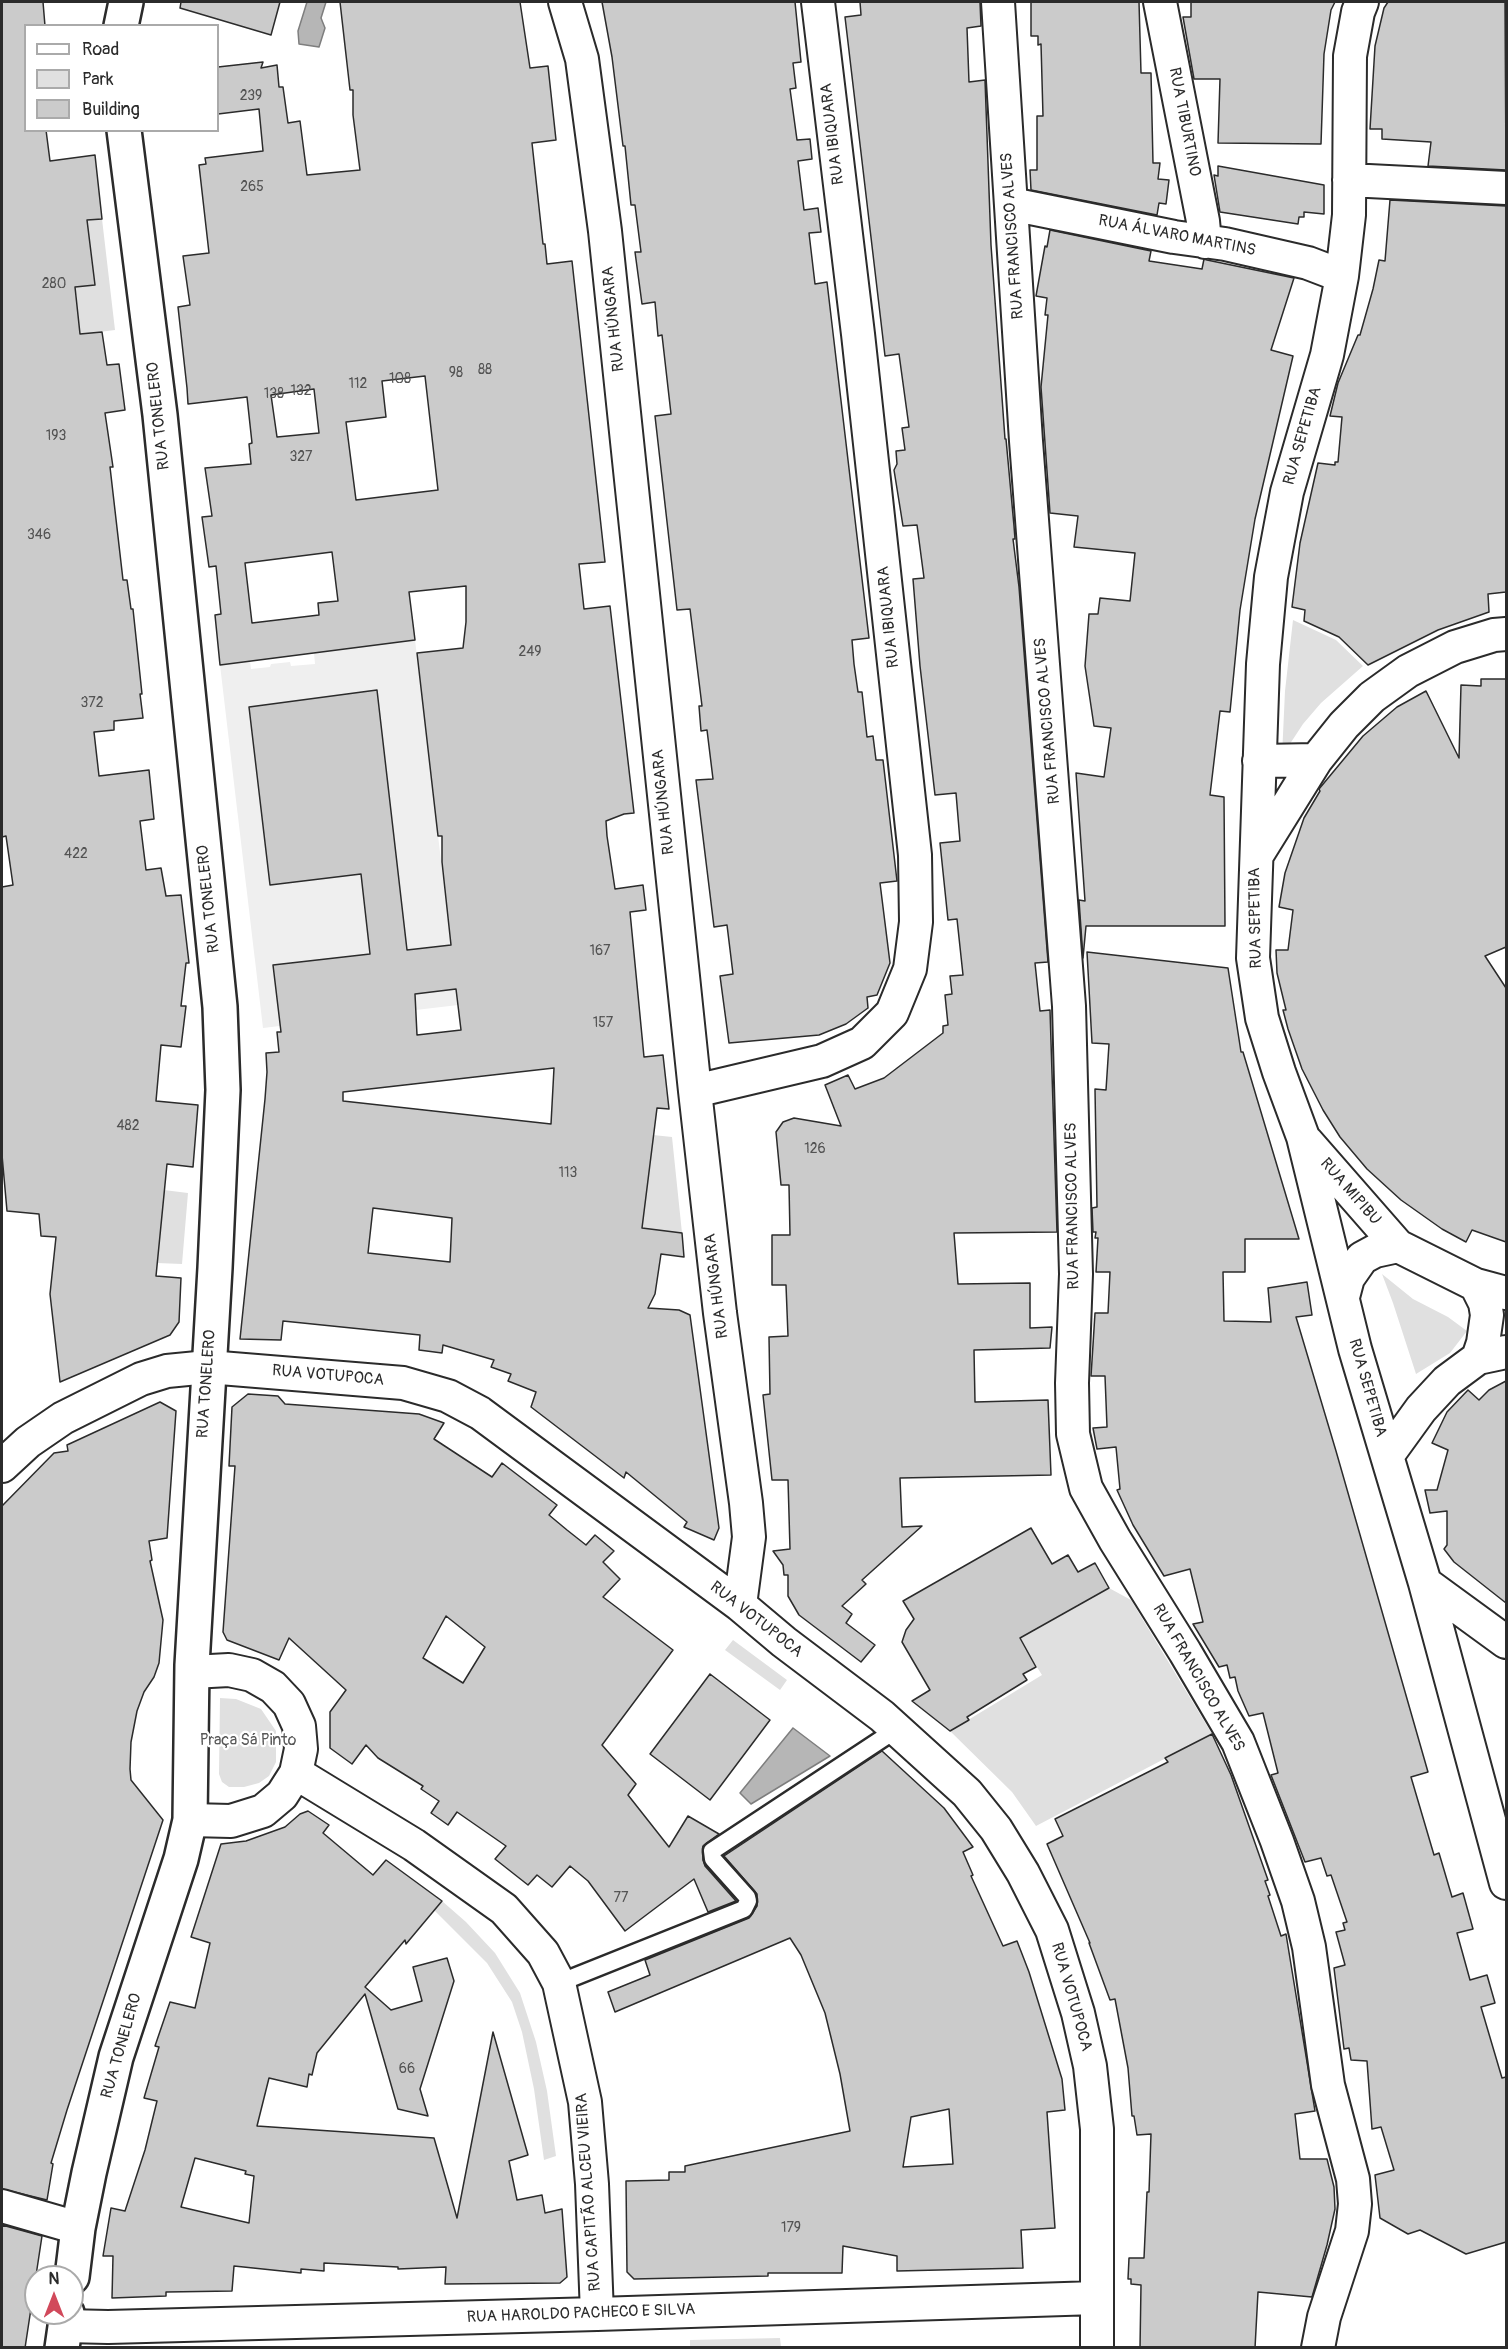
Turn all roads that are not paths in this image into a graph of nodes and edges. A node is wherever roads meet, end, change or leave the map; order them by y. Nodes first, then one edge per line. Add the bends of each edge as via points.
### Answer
1 (126, 2) edge
2 (565, 2) edge
3 (818, 2) edge
4 (998, 2) edge
5 (1160, 2) edge
6 (1362, 2) edge
7 (121, 24) edge
8 (124, 132) edge
9 (1349, 180) junction
10 (1506, 188) edge
11 (1011, 204) junction
12 (1205, 242) junction
13 (1342, 276) junction
14 (1506, 634) edge
15 (1316, 760) junction
16 (1259, 761) junction
17 (1288, 806) junction
18 (1257, 824) junction
19 (1255, 859) junction
20 (694, 1091) junction
21 (1303, 1137) junction
22 (1398, 1246) junction
23 (1476, 1285) junction
24 (1506, 1293) edge
25 (1342, 1297) junction
26 (1492, 1355) edge
27 (208, 1366) junction
28 (1387, 1456) junction
29 (2, 1466) edge
30 (1425, 1584) junction
31 (740, 1605) junction
32 (1506, 1642) edge
33 (192, 1672) junction
34 (897, 1729) junction
35 (296, 1773) junction
36 (190, 1820) junction
37 (1506, 1882) edge
38 (559, 1983) junction
39 (2, 2206) edge
40 (78, 2228) junction
41 (73, 2265) edge
42 (1096, 2298) junction
43 (597, 2314) junction
44 (65, 2329) edge
45 (1098, 2348) edge
46 (1318, 2348) edge

1 - 7 street
2 - 20 street, RUA HÚNGARA via 582,59 605,231
3 - 20 street, RUA IBIQUARA via 915,855 916,922 910,969 892,1013 862,1043 822,1061
4 - 11 street, RUA FRANCISCO ALVES
5 - 12 street, RUA TIBURTINO
6 - 9 street, RUA SEPETIBA via 1350,56
8 - 27 street, RUA TONELERO via 160,415 220,1007 223,1090
9 - 10 street
9 - 13 street, RUA SEPETIBA
11 - 12 street, RUA ÁLVARO MARTINS
11 - 46 street, RUA FRANCISCO ALVES via 1069,1006 1076,1274 1073,1434 1086,1488 1238,1742 1298,1901 1309,1947 1328,2085 1353,2179 1355,2204 1352,2231
12 - 13 street, RUA ÁLVARO MARTINS via 1308,263
13 - 16 street, RUA SEPETIBA via 1327,355 1287,492 1271,577
14 - 15 street via 1455,647 1408,670 1372,697
15 - 16 street
15 - 17 street
16 - 18 street, RUA SEPETIBA
17 - 18 street
17 - 19 street
18 - 19 street, RUA SEPETIBA
19 - 21 street, RUA SEPETIBA via 1253,957 1262,1018
20 - 31 street, RUA HÚNGARA via 746,1503 749,1537
21 - 22 street, RUA MIPIBU
21 - 25 street, RUA SEPETIBA
22 - 23 street, RUA MIPIBU
22 - 25 street, RUA MIPIBU via 1362,1258 1348,1278
23 - 24 street, RUA MIPIBU
23 - 26 street via 1487,1315 1483,1343
25 - 28 street, RUA SEPETIBA
26 - 28 street via 1441,1388
27 - 29 street, RUA VOTUPOCA via 166,1371 111,1392 63,1418
27 - 31 street, RUA VOTUPOCA via 403,1383 448,1396 480,1413
27 - 33 street, RUA TONELERO
28 - 30 street, RUA SEPETIBA
30 - 32 street
30 - 37 street, RUA SEPETIBA
31 - 34 street, RUA VOTUPOCA
33 - 35 street via 229,1670 252,1675 273,1687 289,1704 299,1726 301,1749
33 - 36 street
34 - 38 lane via 712,1851 713,1859 747,1897 744,1909
34 - 42 street, RUA VOTUPOCA via 968,1793 996,1829 1052,1930 1090,2066 1097,2129
35 - 36 street via 282,1795 263,1811 231,1821
35 - 38 street, RUA CAPITÃO ALCEU VIEIRA via 414,1845 504,1909 543,1953
36 - 40 street, RUA TONELERO via 181,1859 116,2057
38 - 43 street, RUA CAPITÃO ALCEU VIEIRA via 585,2102
39 - 40 street
40 - 41 street, RUA TONELERO
42 - 43 street, RUA HAROLDO PACHECO E SILVA
42 - 45 street, RUA VOTUPOCA
43 - 44 street, RUA HAROLDO PACHECO E SILVA

